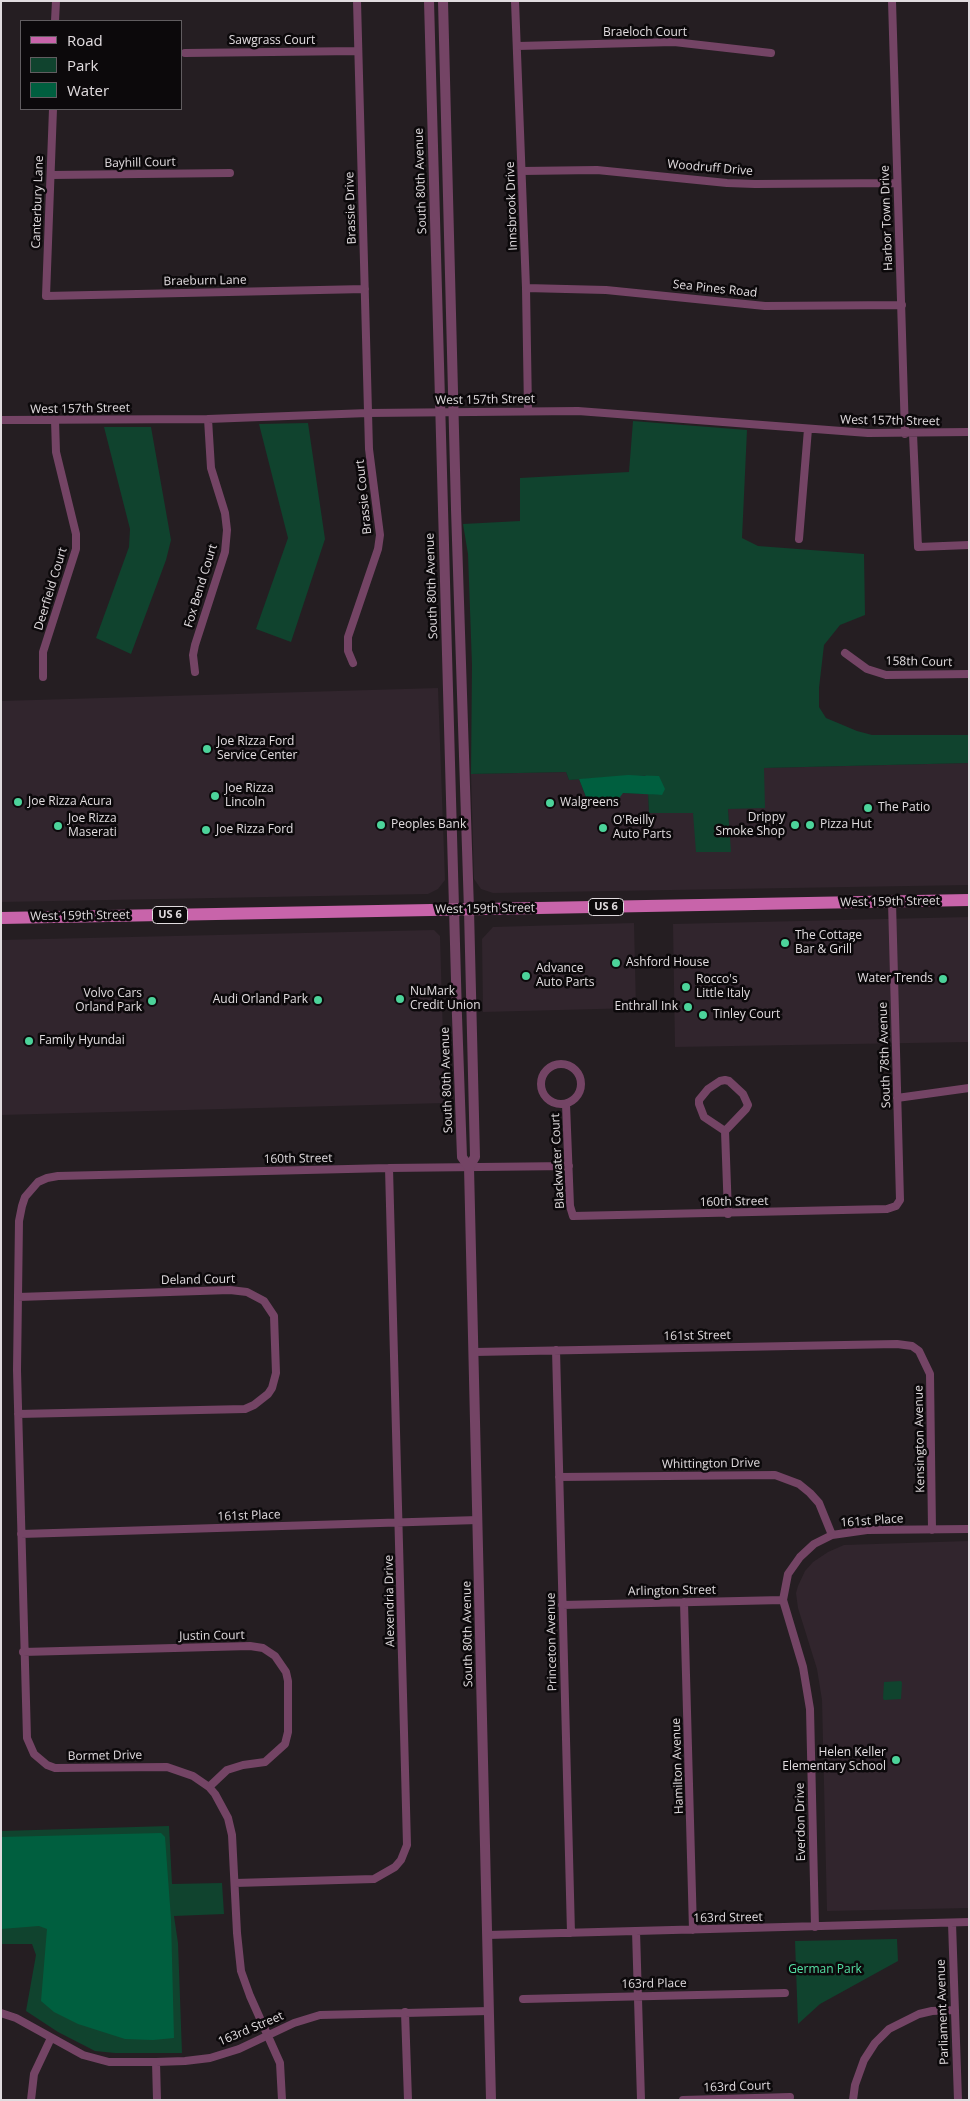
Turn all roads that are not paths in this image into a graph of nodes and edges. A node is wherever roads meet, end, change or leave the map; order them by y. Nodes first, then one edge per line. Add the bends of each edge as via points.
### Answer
1 (56, 1) edge
2 (357, 1) edge
3 (429, 1) edge
4 (443, 1) edge
5 (515, 1) edge
6 (892, 1) edge
7 (55, 20) edge
8 (518, 46) junction
9 (358, 51) junction
10 (186, 52) dead end
11 (771, 53) dead end
12 (53, 110) edge
13 (522, 170) junction
14 (230, 172) dead end
15 (51, 176) junction
16 (897, 183) junction
17 (526, 288) junction
18 (365, 290) junction
19 (46, 296) joint
20 (902, 305) junction
21 (528, 410) junction
22 (439, 412) junction
23 (453, 412) junction
24 (368, 413) junction
25 (208, 418) junction
26 (1, 420) edge
27 (55, 420) junction
28 (808, 429) junction
29 (969, 432) edge
30 (909, 434) junction
31 (798, 539) dead end
32 (969, 545) edge
33 (845, 654) dead end
34 (352, 663) dead end
35 (195, 672) dead end
36 (969, 674) edge
37 (43, 677) dead end
38 (969, 900) edge
39 (892, 902) junction
40 (454, 910) junction
41 (469, 910) junction
42 (1, 918) edge
43 (969, 1088) edge
44 (897, 1098) junction
45 (566, 1104) junction
46 (725, 1131) junction
47 (569, 1166) junction
48 (469, 1167) junction
49 (389, 1168) junction
50 (31, 1189) joint
51 (896, 1206) joint
52 (728, 1214) junction
53 (573, 1216) joint
54 (18, 1297) junction
55 (556, 1350) junction
56 (919, 1351) joint
57 (474, 1352) junction
58 (18, 1414) junction
59 (559, 1478) junction
60 (478, 1520) junction
61 (399, 1522) junction
62 (969, 1528) edge
63 (932, 1530) junction
64 (21, 1534) junction
65 (832, 1535) junction
66 (784, 1600) junction
67 (684, 1602) junction
68 (562, 1605) junction
69 (23, 1652) junction
70 (209, 1787) junction
71 (235, 1883) junction
72 (969, 1922) edge
73 (952, 1923) junction
74 (816, 1927) junction
75 (693, 1930) junction
76 (636, 1931) junction
77 (570, 1932) junction
78 (487, 1934) junction
79 (785, 1993) dead end
80 (639, 1996) junction
81 (523, 1999) dead end
82 (489, 2010) junction
83 (955, 2010) junction
84 (405, 2012) junction
85 (1, 2013) edge
86 (269, 2035) junction
87 (51, 2038) junction
88 (156, 2062) junction
89 (790, 2096) dead end
90 (31, 2100) edge
91 (157, 2100) edge
92 (282, 2100) edge
93 (408, 2100) edge
94 (491, 2100) edge
95 (641, 2100) edge
96 (683, 2100) edge
97 (853, 2100) edge
98 (958, 2100) edge

1 - 7 street
2 - 9 street, Brassie Drive
3 - 22 street, South 80th Avenue
4 - 23 street, South 80th Avenue
5 - 8 street, Innsbrook Drive
6 - 16 street, Harbor Town Drive
8 - 11 street, Braeloch Court via 674,42
8 - 13 street, Innsbrook Drive
9 - 10 street, Sawgrass Court
9 - 18 street, Brassie Drive
12 - 15 street, Canterbury Lane
13 - 16 street, Woodruff Drive via 597,170 755,184
13 - 17 street, Innsbrook Drive
14 - 15 street, Bayhill Court
15 - 19 street, Canterbury Lane
16 - 20 street, Harbor Town Drive
17 - 20 street, Sea Pines Road via 606,290 765,306
17 - 21 street, Innsbrook Drive
18 - 19 street, Braeburn Lane
18 - 24 street, Brassie Drive
20 - 30 street, Harbor Town Drive
21 - 23 street, West 157th Street
21 - 28 street, West 157th Street via 614,413
22 - 23 street, West 157th Street
22 - 24 street, West 157th Street
22 - 40 street, South 80th Avenue
23 - 41 street, South 80th Avenue
24 - 25 street, West 157th Street
24 - 34 street, Brassie Court via 369,449 380,536 348,637
25 - 27 street, West 157th Street
25 - 35 street, Fox Bend Court via 211,468 227,530 225,552 195,645
26 - 27 street, West 157th Street
27 - 37 street, Deerfield Court via 56,452 76,534 76,549 43,652
28 - 30 street, West 157th Street
28 - 31 street
29 - 30 street, West 157th Street
30 - 32 street, Harbor Town Drive via 918,547
33 - 36 street, 158th Court via 867,669 886,674
38 - 39 main road, West 159th Street / US 6
39 - 41 main road, West 159th Street / US 6
39 - 44 street, South 78th Avenue
40 - 41 main road, West 159th Street / US 6
40 - 42 main road, West 159th Street / US 6
40 - 48 street, South 80th Avenue via 462,1157
41 - 48 street, South 80th Avenue via 475,1157
43 - 44 street
44 - 51 street, South 78th Avenue via 900,1200
45 - 45 street, Blackwater Court via 578,1096 582,1083 577,1070 564,1063 551,1066 542,1075 541,1088 548,1099
45 - 47 street, Blackwater Court
46 - 46 street via 704,1117 699,1104 708,1089 725,1080 735,1085 748,1105
46 - 52 street
47 - 48 street, 160th Street
47 - 53 street, Blackwater Court
48 - 49 street, 160th Street
48 - 57 street, South 80th Avenue
49 - 50 street, 160th Street via 58,1176 38,1182
49 - 61 street, Alexendria Drive
50 - 54 street, Bormet Drive via 25,1197 20,1221
51 - 52 street, 160th Street via 887,1209
52 - 53 street, 160th Street
54 - 58 street, Bormet Drive
54 - 58 street, Deland Court via 247,1292 264,1301 274,1316 276,1373 268,1394 245,1408
55 - 56 street, 161st Street via 896,1344 912,1346
55 - 57 street, 161st Street
55 - 59 street, Princeton Avenue
56 - 63 street, Kensington Avenue via 930,1374
57 - 60 street, South 80th Avenue
58 - 64 street, Bormet Drive
59 - 65 street, Whittington Drive via 775,1475 810,1492 819,1503
59 - 68 street, Princeton Avenue
60 - 61 street, 161st Place
60 - 78 street, South 80th Avenue
61 - 64 street, 161st Place
61 - 71 street, Alexendria Drive via 407,1838 401,1860 388,1873 374,1879
62 - 63 street, 161st Place
63 - 65 street, 161st Place via 867,1530
64 - 69 street, Bormet Drive
65 - 66 street, 161st Place via 814,1544 800,1557 788,1574
66 - 67 street, Arlington Street
66 - 74 street, Everdon Drive via 803,1667 810,1709
67 - 68 street, Arlington Street
67 - 75 street, Hamilton Avenue
68 - 77 street, Princeton Avenue
69 - 70 street, Bormet Drive via 27,1738 40,1761 64,1769 167,1767 193,1776
69 - 70 street, Justin Court via 250,1646 263,1648 275,1656 288,1681 285,1744 265,1762 227,1770
70 - 71 street, Bormet Drive via 223,1807 230,1825
71 - 86 street, Bormet Drive via 241,1971
72 - 73 street, 163rd Street
73 - 74 street, 163rd Street
73 - 83 street, Parliament Avenue
74 - 75 street, 163rd Street
75 - 76 street, 163rd Street
76 - 77 street, 163rd Street
76 - 80 street
77 - 78 street, 163rd Street
78 - 82 street, South 80th Avenue
79 - 80 street, 163rd Place
80 - 81 street, 163rd Place
80 - 95 street
82 - 84 street, 163rd Street
82 - 94 street, South 80th Avenue
83 - 97 street via 919,2014 889,2029 864,2060
83 - 98 street, Parliament Avenue
84 - 86 street, 163rd Street via 320,2015
84 - 93 street
85 - 87 street, 163rd Street
86 - 88 street, 163rd Street via 210,2058
86 - 92 street, Bormet Drive via 280,2063
87 - 88 street, 163rd Street via 83,2055 103,2060
87 - 90 street via 34,2074
88 - 91 street
89 - 96 street, 163rd Court

